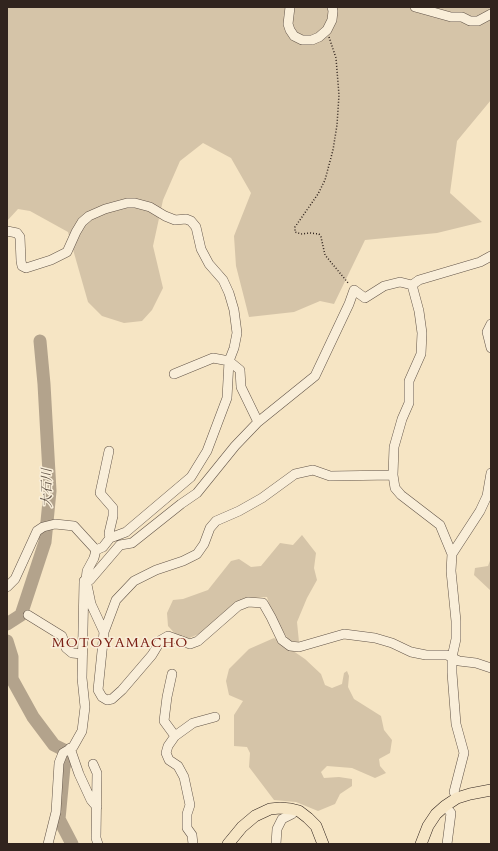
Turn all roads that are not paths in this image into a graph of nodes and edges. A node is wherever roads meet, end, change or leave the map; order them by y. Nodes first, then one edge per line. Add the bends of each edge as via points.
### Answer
1 (290, 7) edge
2 (332, 7) edge
3 (415, 7) edge
4 (491, 14) edge
5 (7, 231) edge
6 (491, 256) edge
7 (412, 285) junction
8 (491, 324) edge
9 (491, 348) edge
10 (229, 361) junction
11 (174, 374) dead end
12 (258, 422) junction
13 (109, 451) dead end
14 (491, 474) edge
15 (393, 475) junction
16 (110, 538) junction
17 (96, 550) junction
18 (452, 554) junction
19 (86, 580) junction
20 (7, 588) edge
21 (28, 615) dead end
22 (104, 632) junction
23 (82, 654) junction
24 (452, 657) junction
25 (491, 668) edge
26 (172, 674) dead end
27 (215, 717) dead end
28 (175, 736) junction
29 (70, 748) junction
30 (93, 764) dead end
31 (491, 790) edge
32 (457, 798) junction
33 (445, 806) junction
34 (97, 807) junction
35 (295, 810) junction
36 (48, 844) edge
37 (98, 844) edge
38 (193, 844) edge
39 (228, 844) edge
40 (276, 844) edge
41 (323, 844) edge
42 (421, 844) edge
43 (447, 844) edge

1 - 2 street via 288,24 294,36 302,40 312,40 327,30 332,20
3 - 4 street via 470,21 478,21
5 - 10 street via 17,233 20,237 21,261 22,266 26,268 67,252 82,222 105,209 135,203 150,207 175,220 191,221 196,227 201,249 209,264 223,280 232,304 237,333
6 - 7 street via 480,262 419,280
7 - 12 street via 400,282 384,286 365,298 354,290 315,376
7 - 15 street via 422,333 420,354 409,381 409,403 394,447
8 - 9 street via 487,332
10 - 11 street via 213,358
10 - 12 street via 240,370 241,387
10 - 16 street via 227,398 207,451 191,477 126,532
12 - 19 street via 197,493 132,543 120,545 90,580
13 - 16 street via 100,493 113,508
14 - 18 street via 487,496 480,511
15 - 18 street via 395,488 401,495 440,525
15 - 22 street via 330,476 313,470 294,474 262,498 216,521 196,554 134,581 116,600
16 - 17 street
17 - 19 street
17 - 20 street via 74,526 54,524 44,527 37,532 15,579
18 - 24 street via 456,639
19 - 22 street via 91,604
19 - 23 street
21 - 23 street via 62,636 66,648
22 - 24 street via 98,690 106,700 112,699 122,690 152,655 160,640 168,636 190,644 198,641 238,606 248,602 262,604 282,640 290,646 299,647 344,634 374,638 411,652
23 - 29 street via 85,707 82,731
24 - 25 street via 459,662 476,663
24 - 32 street via 456,724 464,753 454,792
26 - 28 street via 164,721
27 - 28 street via 193,723
28 - 38 street via 166,754 169,760 178,766 184,777 190,805 187,828 192,835
29 - 34 street via 78,774
29 - 36 street via 63,753 59,763 56,812
30 - 34 street via 96,774
31 - 32 main road
32 - 33 main road
33 - 42 main road via 428,826
33 - 43 street via 451,813
34 - 37 street
35 - 39 main road via 270,809 255,816
35 - 40 street via 282,819
35 - 41 main road via 316,826

